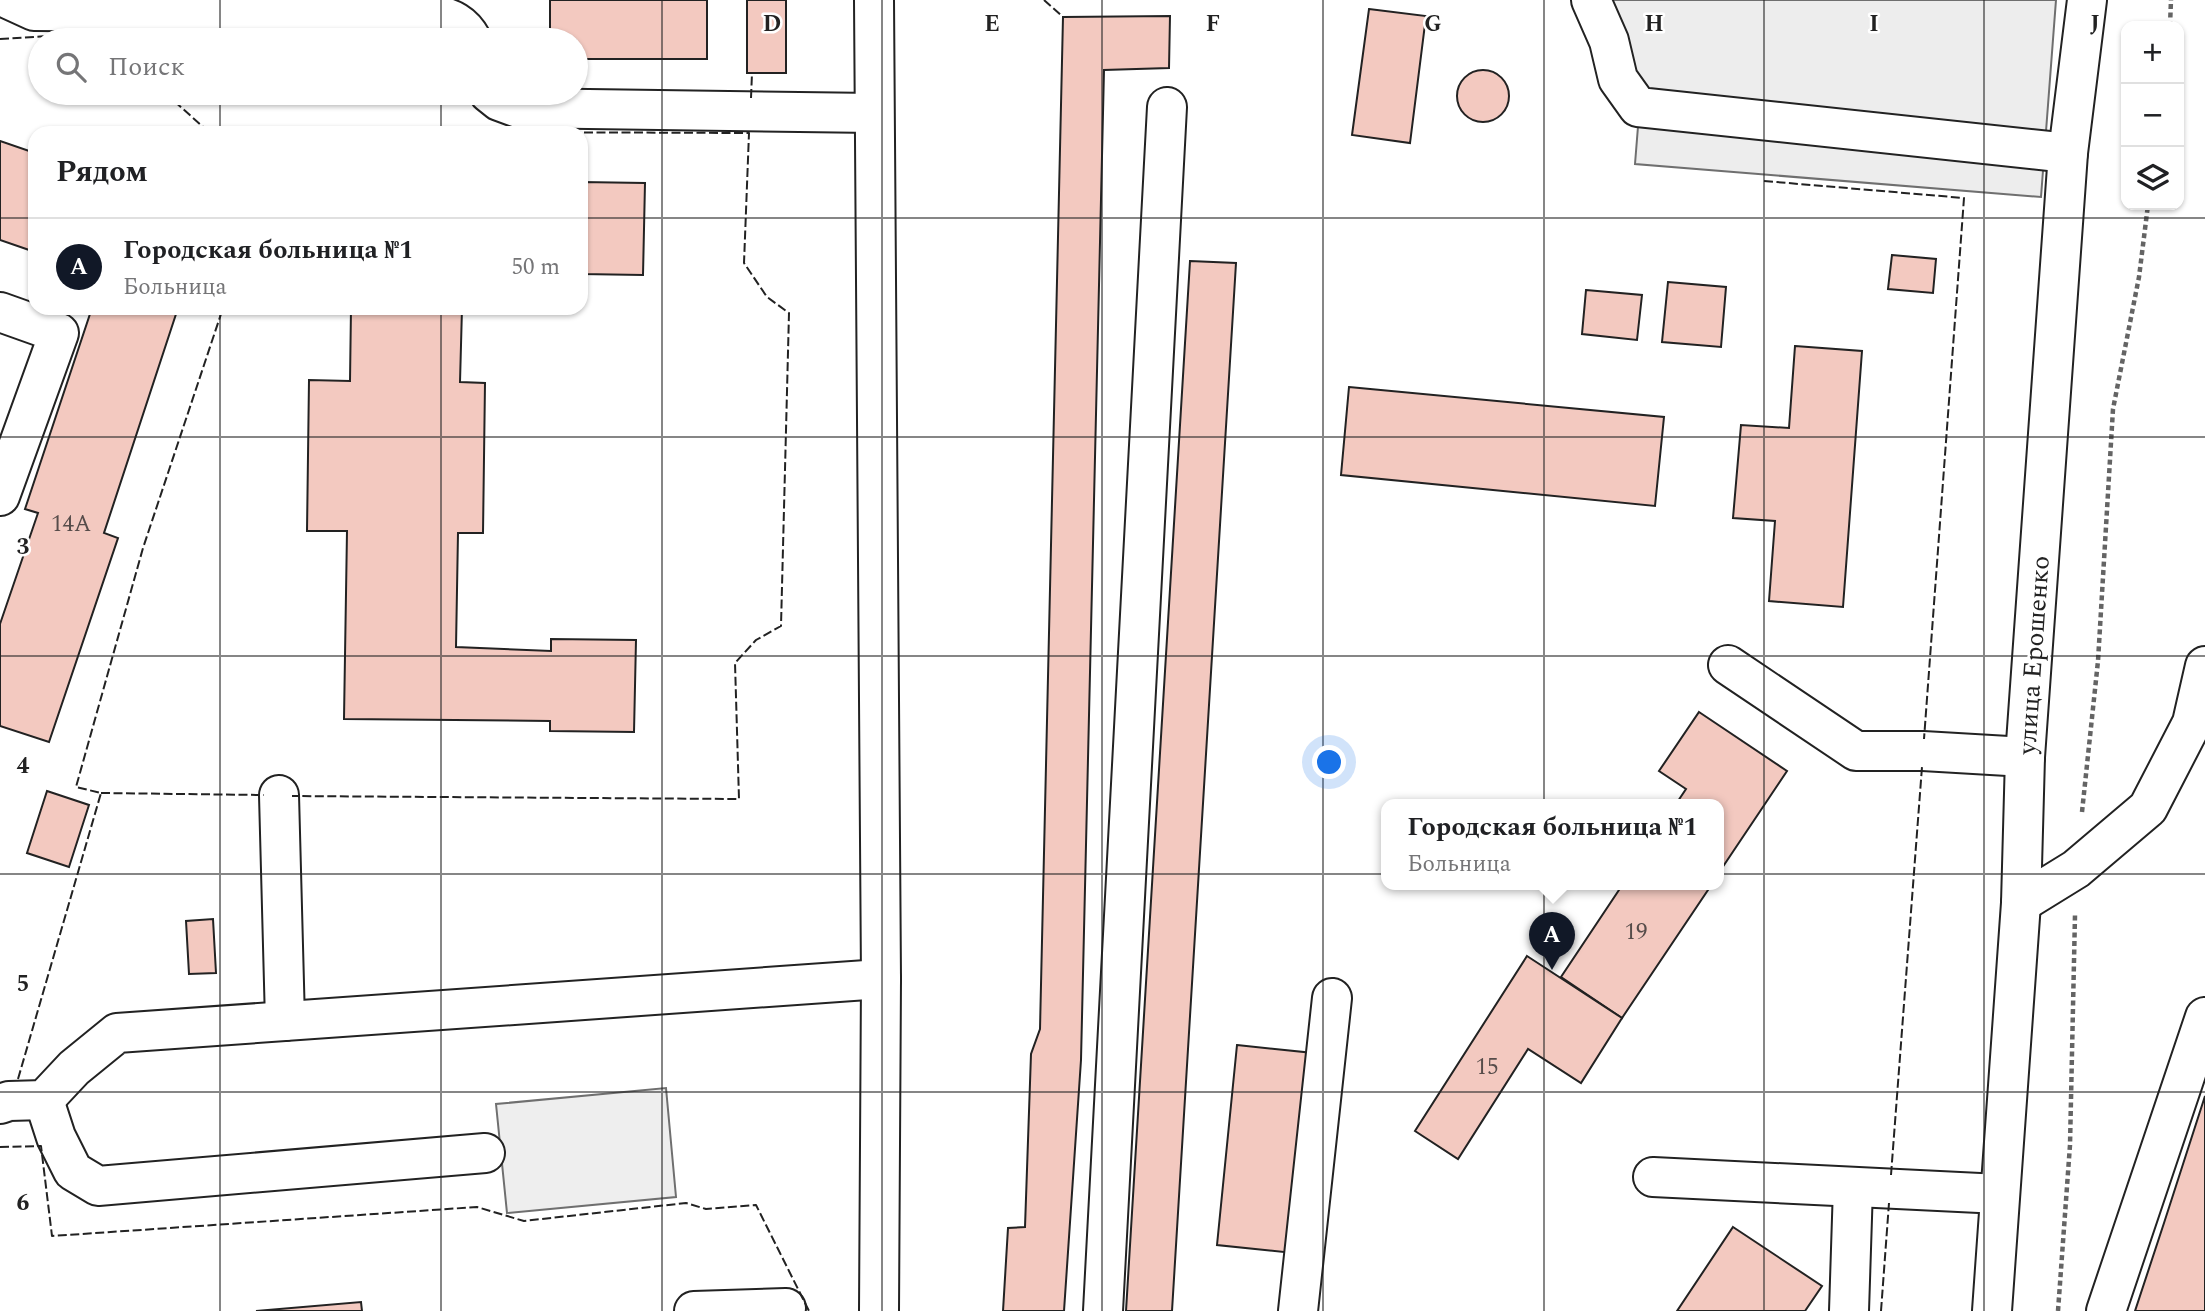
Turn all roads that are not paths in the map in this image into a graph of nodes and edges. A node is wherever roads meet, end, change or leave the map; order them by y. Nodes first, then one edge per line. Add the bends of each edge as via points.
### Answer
1 (10, 0) edge
2 (874, 0) edge
3 (1591, 0) edge
4 (2087, 0) edge
5 (464, 28) edge
6 (510, 105) edge
7 (1167, 107) dead end
8 (874, 113) junction
9 (2068, 153) junction
10 (0, 312) edge
11 (0, 496) edge
12 (1728, 665) dead end
13 (2205, 666) edge
14 (2025, 757) junction
15 (279, 795) dead end
16 (2021, 903) junction
17 (881, 979) junction
18 (1332, 998) dead end
19 (2205, 1017) edge
20 (285, 1021) junction
21 (44, 1100) junction
22 (0, 1104) edge
23 (485, 1153) dead end
24 (1653, 1177) dead end
25 (1853, 1187) junction
26 (2000, 1194) junction
27 (786, 1308) dead end
28 (694, 1311) edge
29 (879, 1311) edge
30 (1103, 1311) edge
31 (1298, 1311) edge
32 (1849, 1311) edge
33 (1992, 1311) edge
34 (2106, 1311) edge

1 - 5 main road via 34,11 433,14 453,19
2 - 8 main road
3 - 9 main road via 1609,41 1618,79 1638,107
4 - 9 main road, улица Ерошенко
6 - 8 main road
7 - 30 main road
8 - 17 main road
9 - 14 main road, улица Ерошенко
10 - 11 main road via 58,333
12 - 14 main road via 1856,751
13 - 16 main road via 2192,723 2148,808 2076,869
14 - 16 main road, улица Ерошенко
15 - 20 main road
16 - 26 main road, улица Ерошенко
17 - 20 main road
17 - 29 main road
18 - 31 main road
19 - 34 main road
20 - 21 main road via 117,1033
21 - 22 main road
21 - 23 main road via 73,1171 97,1186
24 - 25 main road
25 - 26 main road
25 - 32 main road
26 - 33 main road, улица Ерошенко
27 - 28 main road

